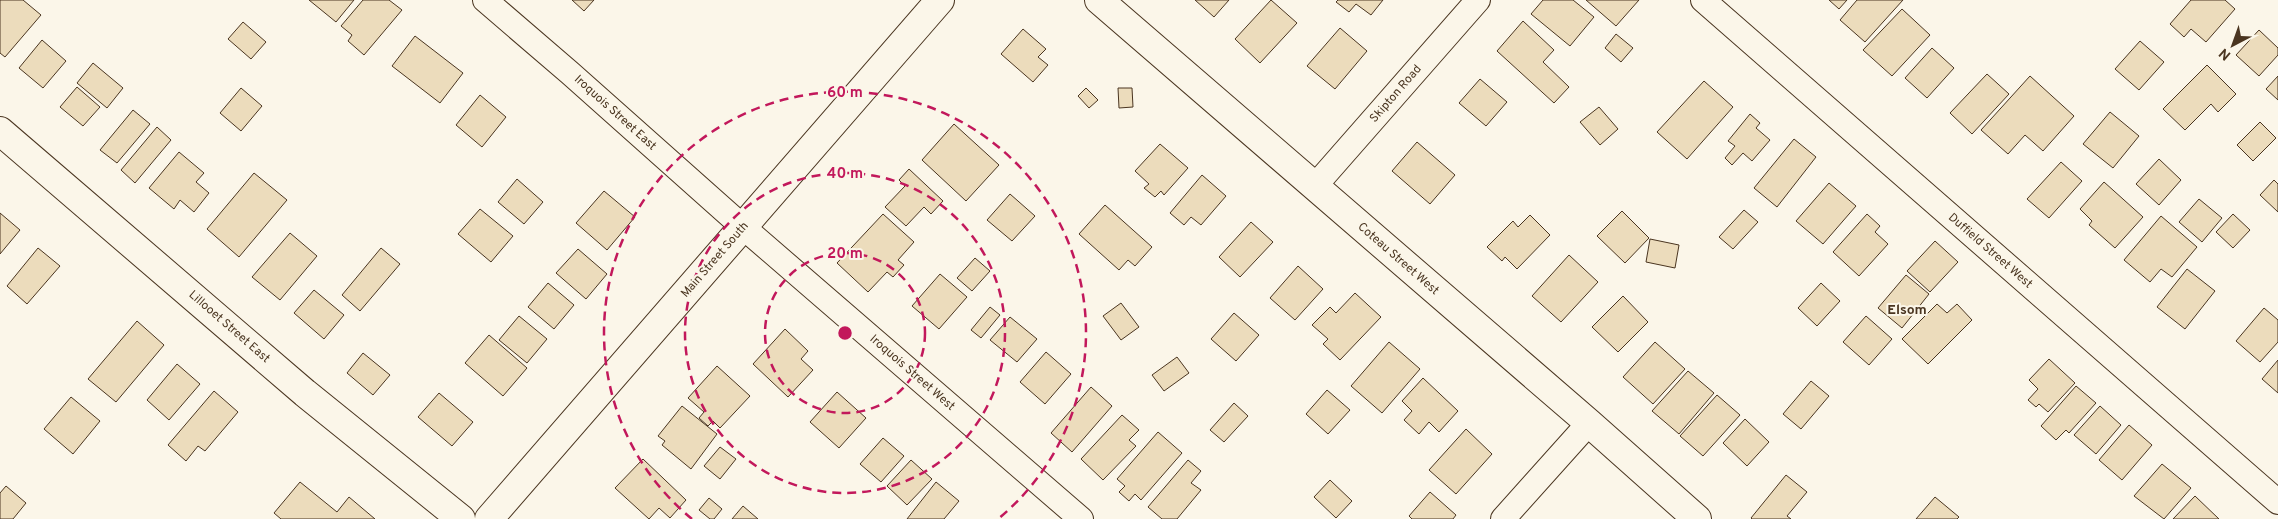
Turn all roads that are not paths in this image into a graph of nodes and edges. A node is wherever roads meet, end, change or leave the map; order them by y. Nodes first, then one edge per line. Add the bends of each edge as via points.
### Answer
1 (485, 0) edge
2 (940, 0) edge
3 (1098, 0) edge
4 (1478, 0) edge
5 (1703, 0) edge
6 (0, 132) edge
7 (1314, 187) junction
8 (743, 227) junction
9 (1589, 423) junction
10 (2278, 502) edge
11 (461, 519) edge
12 (489, 519) edge
13 (1081, 519) edge
14 (1502, 519) edge
15 (1697, 519) edge

1 - 8 street, Iroquois Street East
2 - 8 street, Main Street South
3 - 7 street, Coteau Street West
4 - 7 street, Skipton Road
5 - 10 street, Duffield Street West
6 - 11 street, Lillooet Street East via 305,393
7 - 9 street, Coteau Street West
8 - 12 street, Main Street South
8 - 13 street, Iroquois Street West
9 - 14 street
9 - 15 street, Coteau Street West

